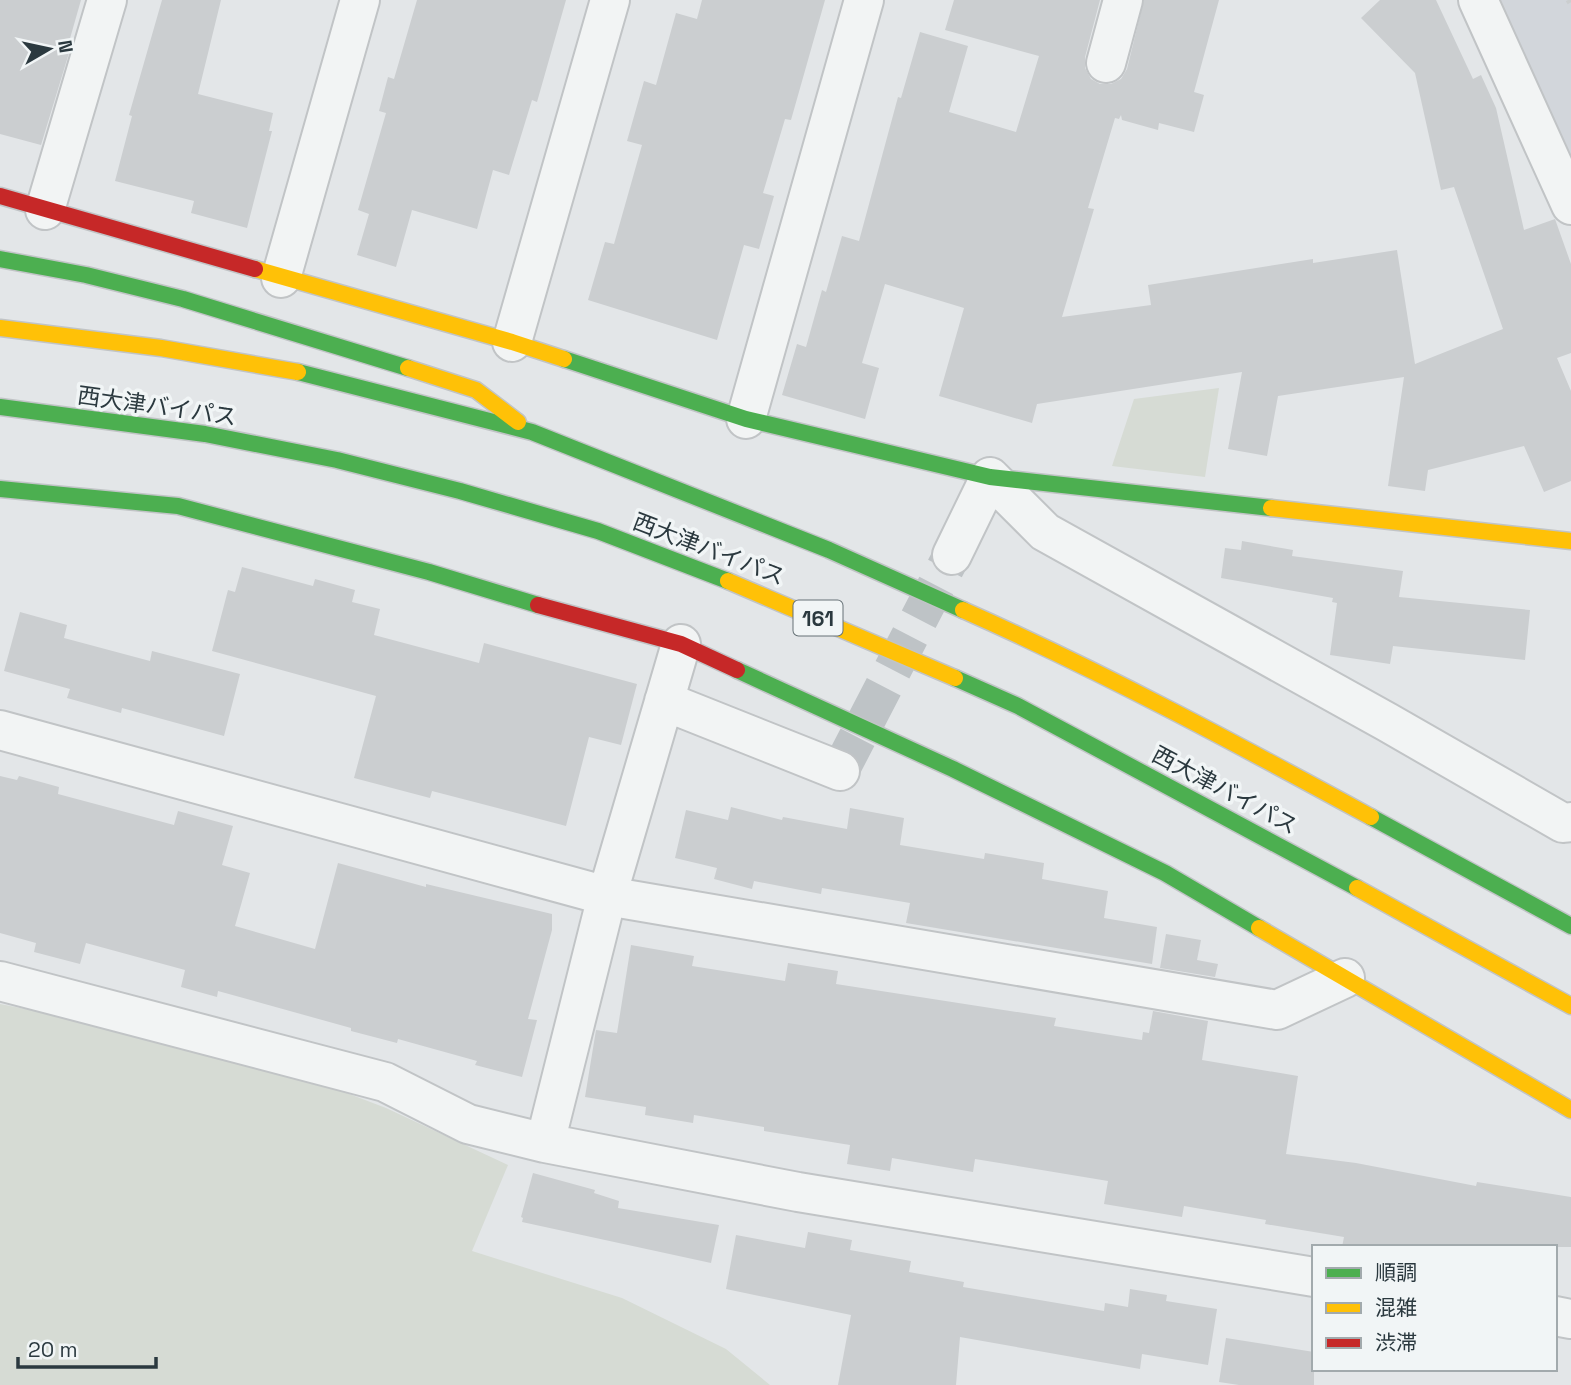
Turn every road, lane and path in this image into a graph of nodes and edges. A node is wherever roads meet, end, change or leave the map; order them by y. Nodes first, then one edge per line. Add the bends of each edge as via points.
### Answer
1 (107, 0) edge
2 (360, 0) edge
3 (610, 0) edge
4 (864, 0) edge
5 (1123, 0) edge
6 (1478, 0) edge
7 (1105, 63) dead end
8 (0, 196) edge
9 (1571, 205) edge
10 (45, 210) junction
11 (0, 259) edge
12 (281, 278) junction
13 (0, 328) edge
14 (512, 342) junction
15 (0, 407) edge
16 (746, 419) junction
17 (532, 432) junction
18 (990, 477) junction
19 (0, 489) edge
20 (1571, 541) edge
21 (953, 555) tunnel mouth
22 (681, 644) junction
23 (664, 701) junction
24 (0, 730) edge
25 (840, 771) dead end
26 (1571, 822) edge
27 (607, 896) junction
28 (1571, 926) edge
29 (1345, 978) junction
30 (0, 981) edge
31 (1571, 1006) edge
32 (1571, 1110) edge
33 (545, 1143) junction
34 (1312, 1277) edge

1 - 10 street
2 - 12 street
3 - 14 street
4 - 16 street
5 - 7 street
6 - 9 street
8 - 10 main road
10 - 12 main road
11 - 17 main road via 183,299 476,390
12 - 14 main road
13 - 17 main road, 西大津バイパス via 161,348 302,373
14 - 16 main road
15 - 31 main road, 西大津バイパス / 161 via 205,433 337,460 598,531 761,593 1018,706
16 - 18 main road
17 - 28 main road, 西大津バイパス via 829,550 1020,635 1202,725
18 - 20 main road
18 - 21 street
18 - 26 street via 1045,532 1563,823
19 - 22 main road via 178,506
22 - 23 street
22 - 29 main road via 1165,873
23 - 25 street
23 - 27 street
24 - 27 street
27 - 29 street via 1277,1010
27 - 33 street
29 - 32 main road
30 - 33 street via 385,1082 468,1124
33 - 34 street via 798,1192

